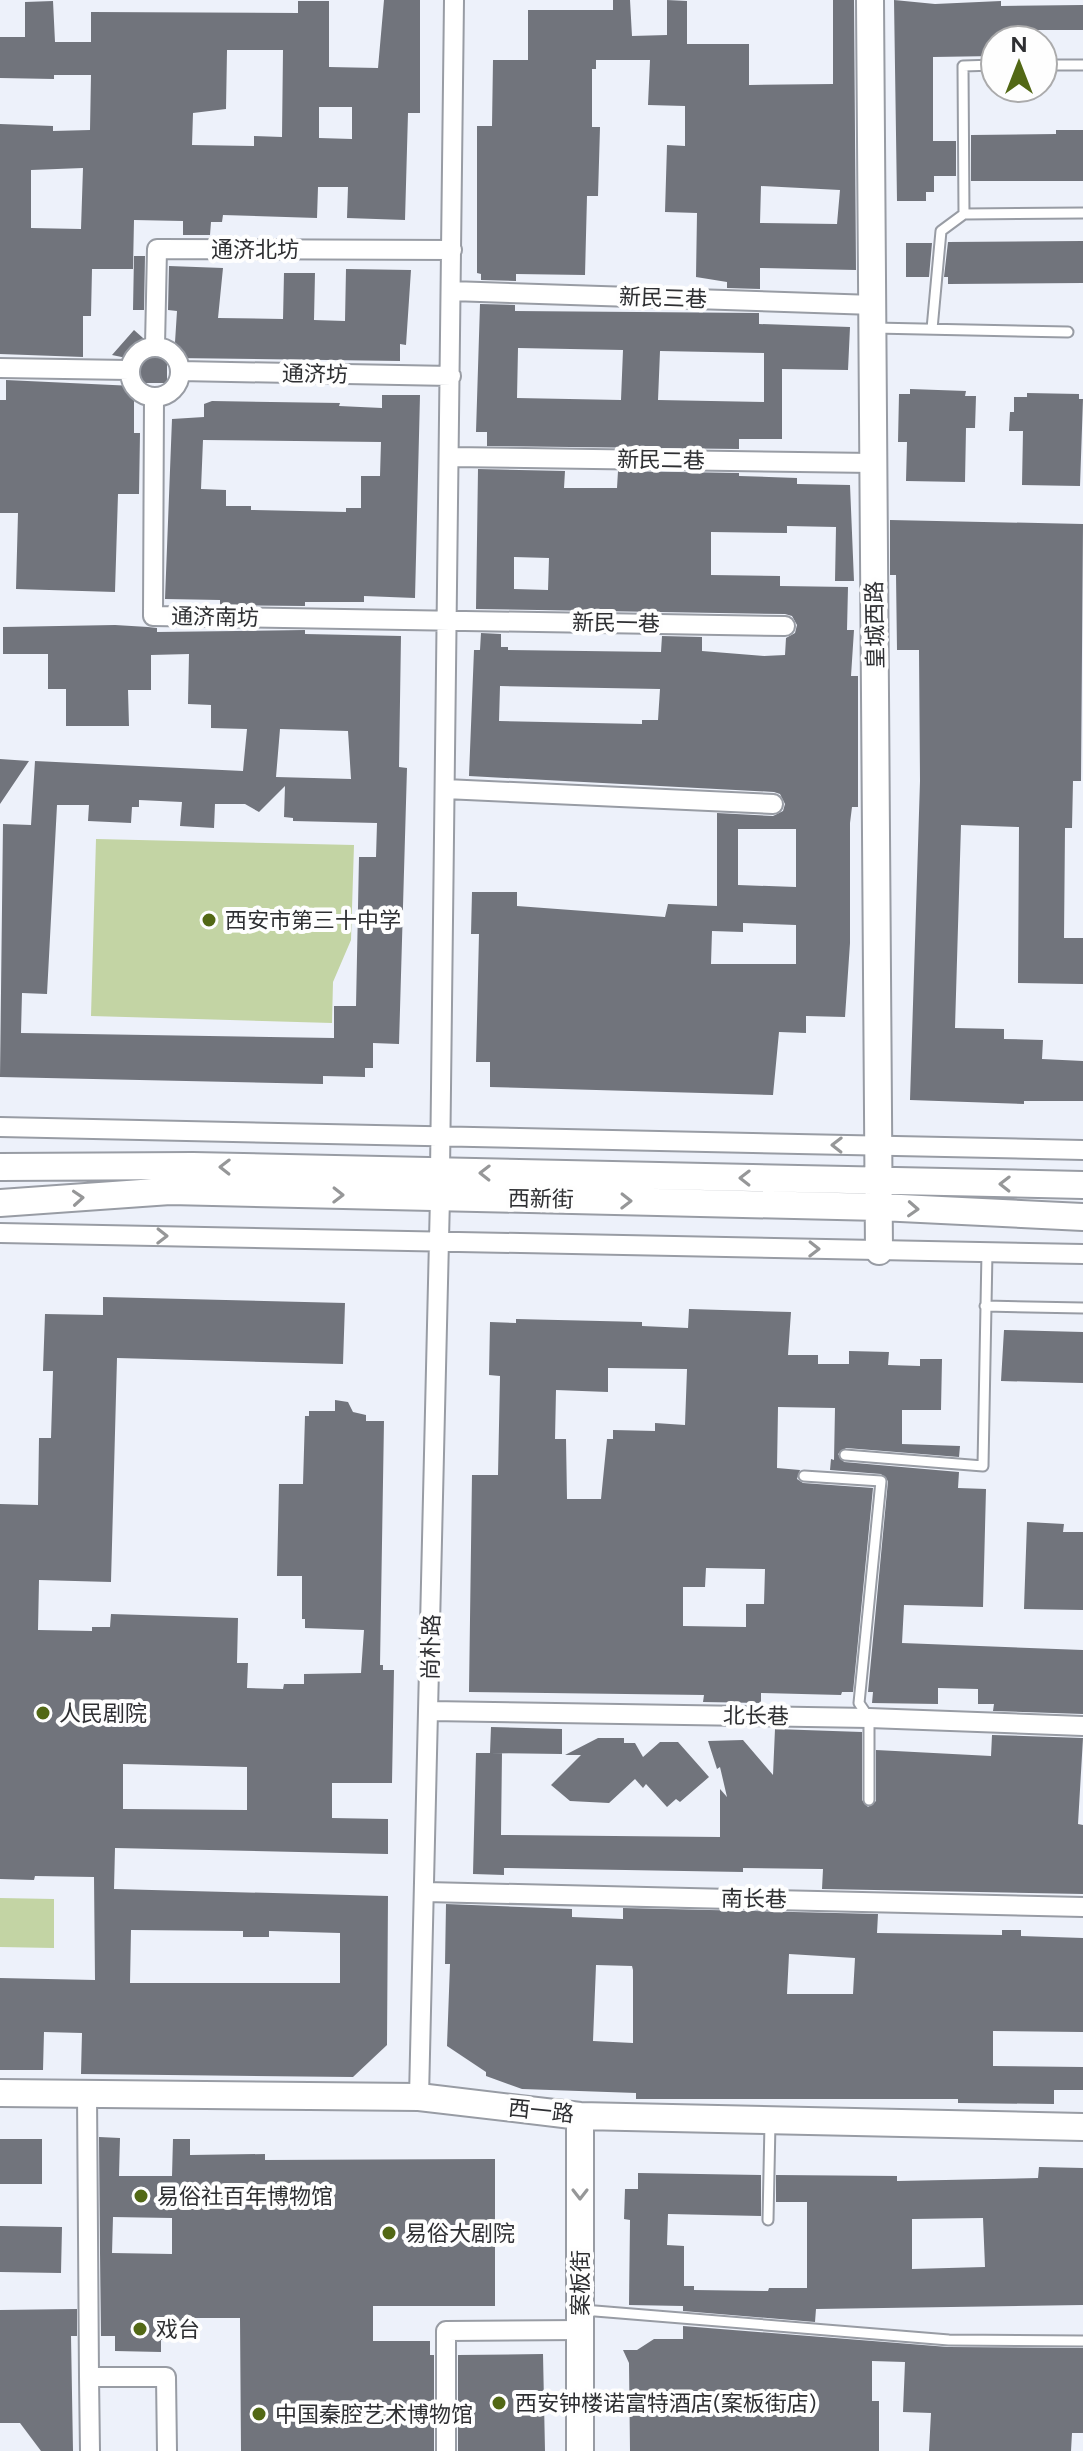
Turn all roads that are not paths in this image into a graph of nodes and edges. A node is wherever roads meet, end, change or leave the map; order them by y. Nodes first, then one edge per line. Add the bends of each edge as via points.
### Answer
1 (454, 0) edge
2 (870, 0) edge
3 (1059, 65) edge
4 (1083, 65) edge
5 (979, 66) edge
6 (1083, 213) edge
7 (964, 214) junction
8 (452, 250) junction
9 (451, 291) junction
10 (874, 316) junction
11 (932, 329) junction
12 (1068, 332) dead end
13 (155, 346) junction
14 (0, 368) edge
15 (129, 370) junction
16 (180, 371) junction
17 (451, 376) junction
18 (154, 397) junction
19 (450, 457) junction
20 (873, 463) junction
21 (448, 621) junction
22 (785, 626) dead end
23 (445, 789) junction
24 (773, 804) dead end
25 (0, 1127) edge
26 (441, 1139) junction
27 (880, 1146) junction
28 (1083, 1150) edge
29 (0, 1167) edge
30 (440, 1184) junction
31 (1083, 1185) edge
32 (880, 1194) junction
33 (0, 1203) edge
34 (1083, 1217) edge
35 (0, 1233) edge
36 (439, 1242) junction
37 (879, 1251) junction
38 (987, 1252) junction
39 (1083, 1254) edge
40 (985, 1306) junction
41 (1083, 1308) edge
42 (845, 1455) dead end
43 (804, 1476) dead end
44 (430, 1711) junction
45 (869, 1718) junction
46 (1083, 1726) edge
47 (869, 1800) dead end
48 (426, 1892) junction
49 (1083, 1907) edge
50 (0, 2093) edge
51 (87, 2094) junction
52 (419, 2097) junction
53 (580, 2116) junction
54 (770, 2120) junction
55 (1083, 2127) edge
56 (768, 2220) dead end
57 (580, 2320) junction
58 (1083, 2341) edge
59 (89, 2377) junction
60 (90, 2451) edge
61 (167, 2451) edge
62 (446, 2451) edge
63 (580, 2451) edge

1 - 8 street, 尚朴路
2 - 10 street, 皇城西路
3 - 4 lane
5 - 7 lane via 963,66
6 - 7 lane
7 - 11 lane via 941,231
8 - 9 street, 尚朴路
8 - 13 street, 通济北坊 via 157,249
9 - 10 street, 新民三巷
9 - 17 street, 尚朴路
10 - 11 lane
10 - 20 street, 皇城西路
11 - 12 lane
13 - 15 street via 137,353
13 - 16 street via 174,354
14 - 15 street
15 - 18 street via 136,389
16 - 17 street, 通济坊
16 - 18 street via 172,391
17 - 19 street, 尚朴路
18 - 21 street, 通济南坊 via 153,616
19 - 20 street, 新民二巷
19 - 21 street, 尚朴路
20 - 27 street, 皇城西路
21 - 22 street, 新民一巷
21 - 23 street, 尚朴路
23 - 24 street
23 - 26 street, 尚朴路
25 - 26 street
27 -> 26 street
26 - 30 street, 尚朴路
27 - 28 street
27 - 32 street, 皇城西路
30 -> 29 street, 西新街 via 193,1166
30 - 32 street, 西新街
33 -> 30 street, 西新街 via 170,1191
30 - 36 street, 尚朴路
31 -> 32 street, 西新街
32 -> 34 street, 西新街
32 - 37 street, 皇城西路
35 -> 36 street
36 -> 37 street
36 - 44 street, 尚朴路
37 - 38 street
38 - 39 street
38 - 40 lane
40 - 41 lane
40 - 42 lane via 983,1466
43 - 45 lane via 881,1481 859,1703
44 - 45 street, 北长巷
44 - 48 street, 尚朴路
45 - 46 street, 北长巷
45 - 47 lane
48 - 49 street, 南长巷
48 - 52 street, 尚朴路
50 - 51 street, 西一路
51 - 52 street, 西一路
51 - 59 street
52 - 53 street, 西一路
53 - 54 street, 西一路
53 -> 57 street, 案板街
54 - 55 street, 西一路
54 - 56 lane
57 - 58 lane via 949,2340
57 - 62 street via 446,2331
57 - 63 street, 案板街
59 - 60 street
59 - 61 street via 166,2377

